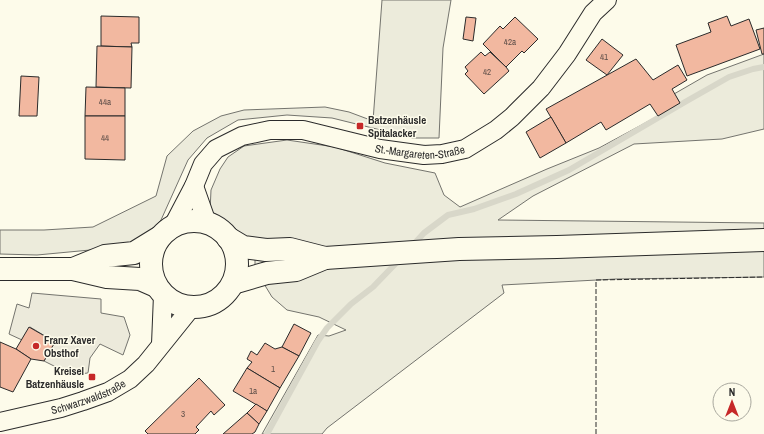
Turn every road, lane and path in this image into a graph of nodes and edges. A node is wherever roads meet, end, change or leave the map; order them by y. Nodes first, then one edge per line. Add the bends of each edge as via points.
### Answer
1 (607, 0) edge
2 (194, 186) junction
3 (207, 223) junction
4 (166, 232) junction
5 (228, 238) junction
6 (764, 240) edge
7 (325, 258) junction
8 (0, 269) edge
9 (73, 269) junction
10 (233, 283) junction
11 (160, 291) junction
12 (191, 308) junction
13 (161, 344) junction
14 (0, 422) edge

1 - 2 street, St.-Margareten-Straße via 593,13 541,88 496,130 465,149 424,155 380,148 303,130 270,130 242,136 216,149 203,164
2 - 3 street
2 - 4 street, St.-Margareten-Straße
3 - 4 main road via 190,221
3 - 5 main road via 215,226
4 - 9 main road via 134,253 104,256
4 - 11 main road via 155,244 150,261 152,279
5 - 7 main road via 243,247 266,250 290,249
5 - 10 main road via 236,255 237,265
6 - 7 main road via 459,249
7 - 10 main road via 296,270
8 - 9 main road
9 - 11 main road via 107,277 140,279
10 - 12 main road via 226,294 216,302 204,307
11 - 12 main road via 171,302
11 - 13 street
12 - 13 street, Schwarzwaldstraße
13 - 14 street, Schwarzwaldstraße via 146,364 130,379 108,392 61,408

